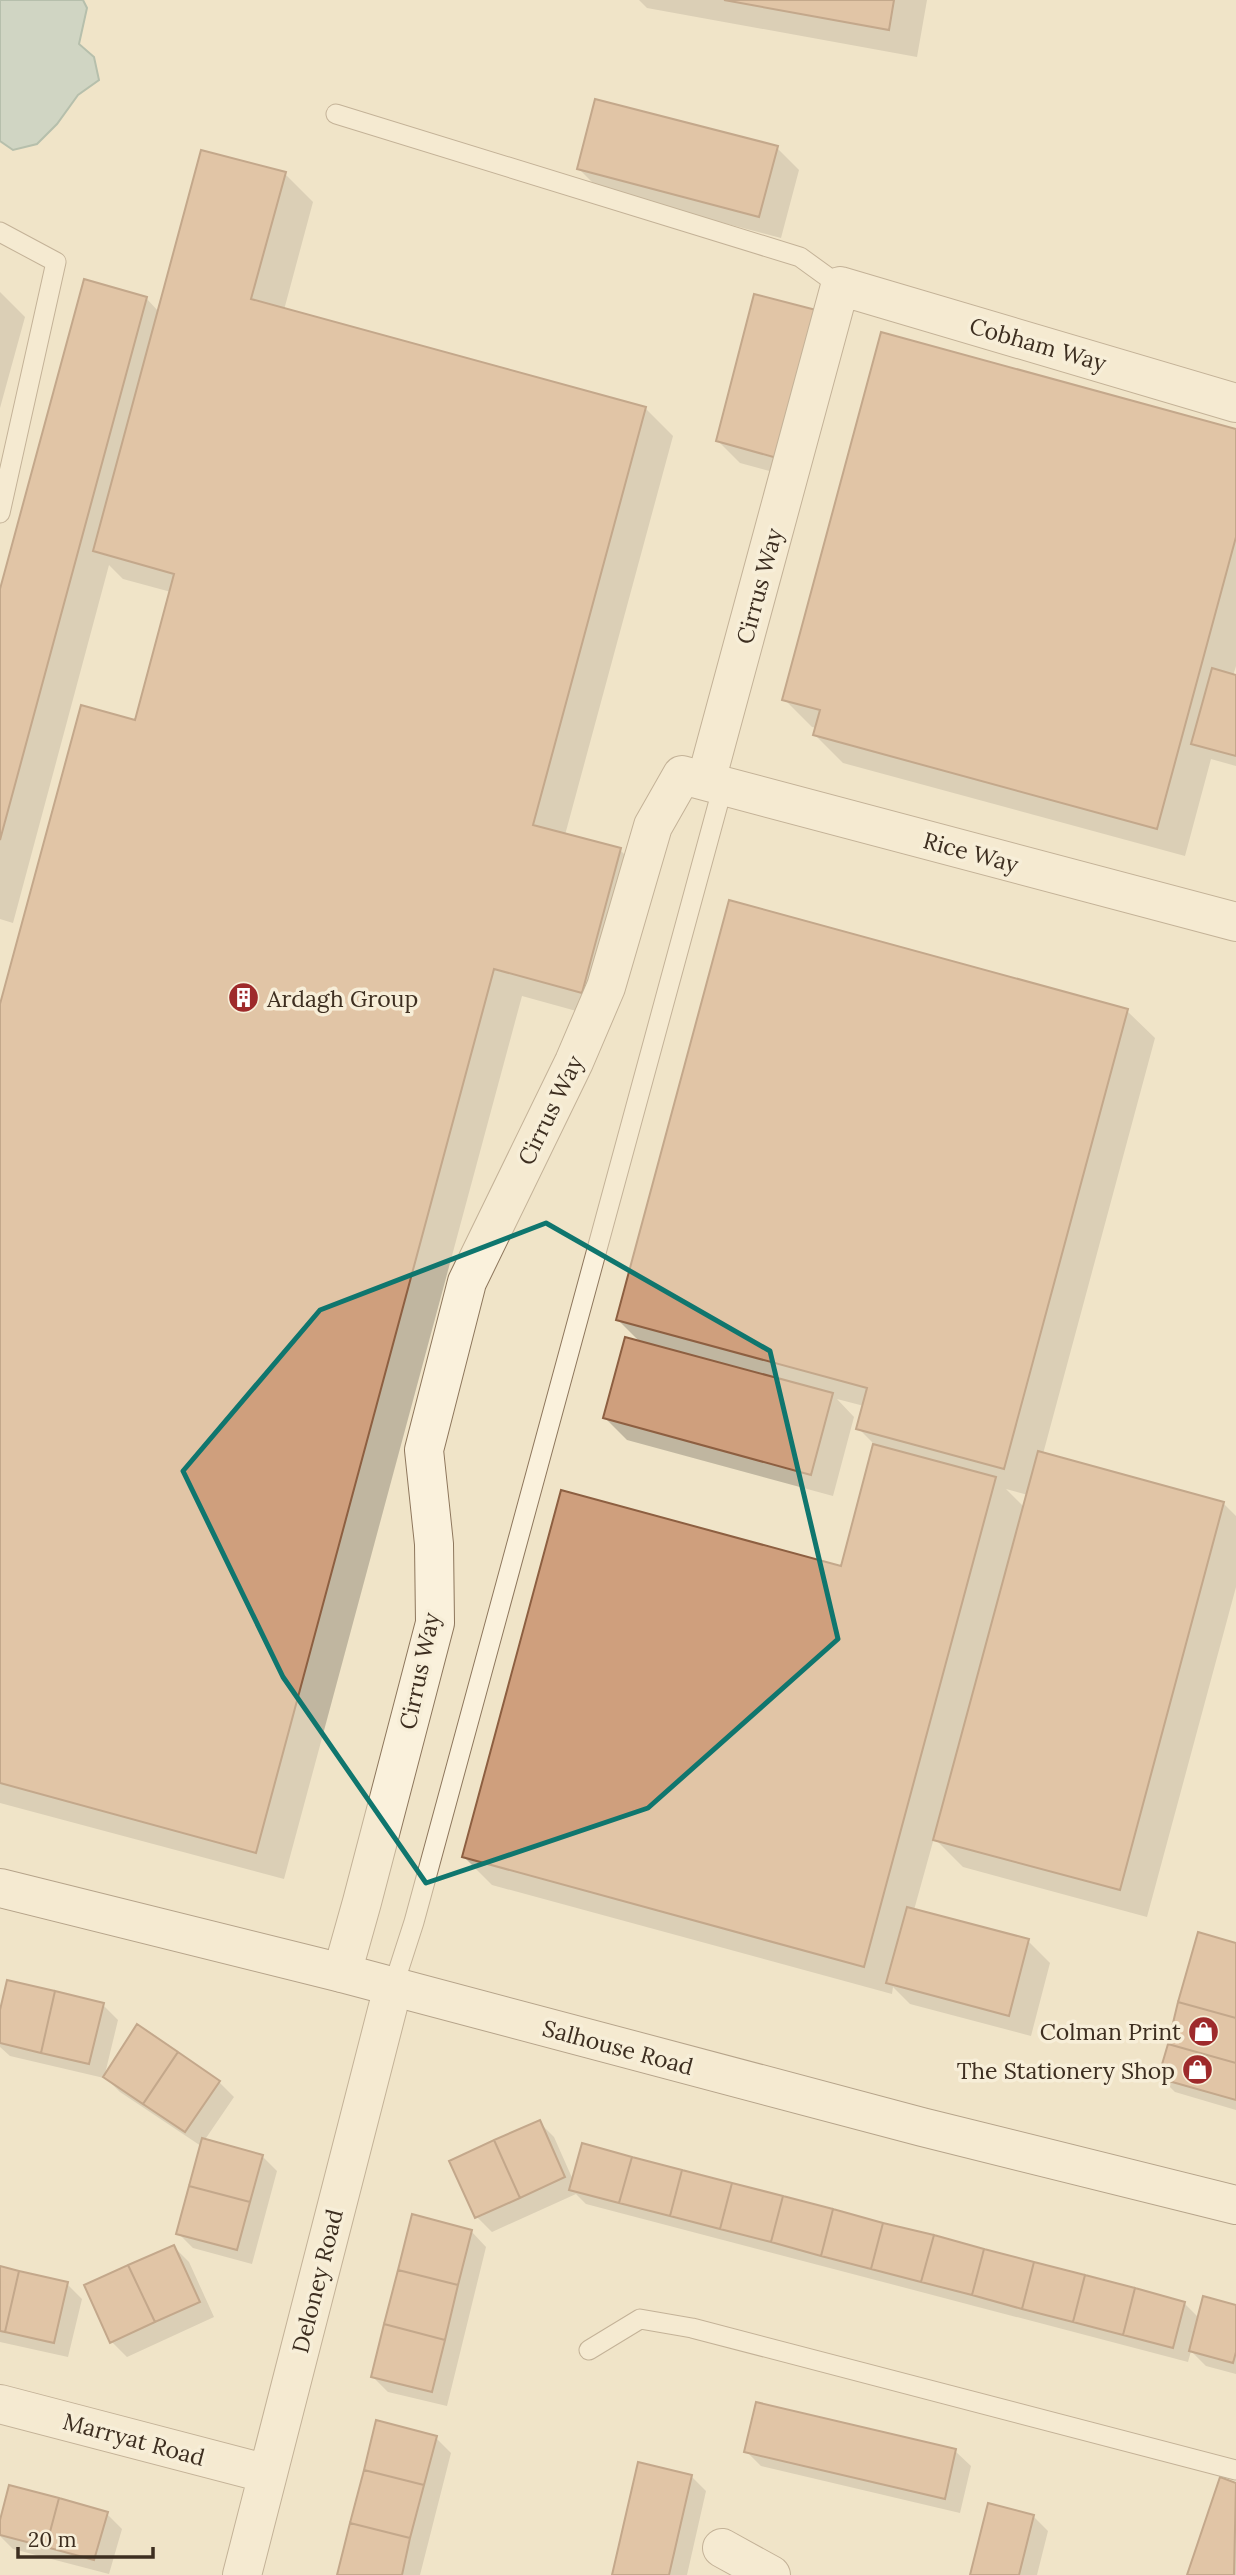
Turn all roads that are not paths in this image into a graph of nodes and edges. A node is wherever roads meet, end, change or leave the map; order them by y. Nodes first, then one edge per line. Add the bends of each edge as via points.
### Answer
1 (336, 114) dead end
2 (0, 232) edge
3 (840, 286) junction
4 (1236, 402) edge
5 (0, 513) edge
6 (715, 783) junction
7 (1236, 922) edge
8 (0, 1888) edge
9 (342, 1973) junction
10 (393, 1987) junction
11 (1236, 2205) edge
12 (589, 2350) dead end
13 (0, 2404) edge
14 (1236, 2470) edge
15 (268, 2474) junction
16 (722, 2548) dead end
17 (242, 2575) edge
18 (771, 2575) edge

1 - 3 lane via 800,257
2 - 5 lane via 56,262
3 - 4 street, Cobham Way
3 - 6 street, Cirrus Way
6 - 7 street, Rice Way
6 - 9 street, Cirrus Way via 682,775 653,826 606,987 467,1282 424,1450 434,1544 435,1623
6 - 10 lane
8 - 9 street, Salhouse Road
9 - 10 street, Salhouse Road
10 - 11 street, Salhouse Road
10 - 15 street, Deloney Road
12 - 14 lane via 640,2319 692,2328
13 - 15 street, Marryat Road
15 - 17 street, Deloney Road
16 - 18 street

